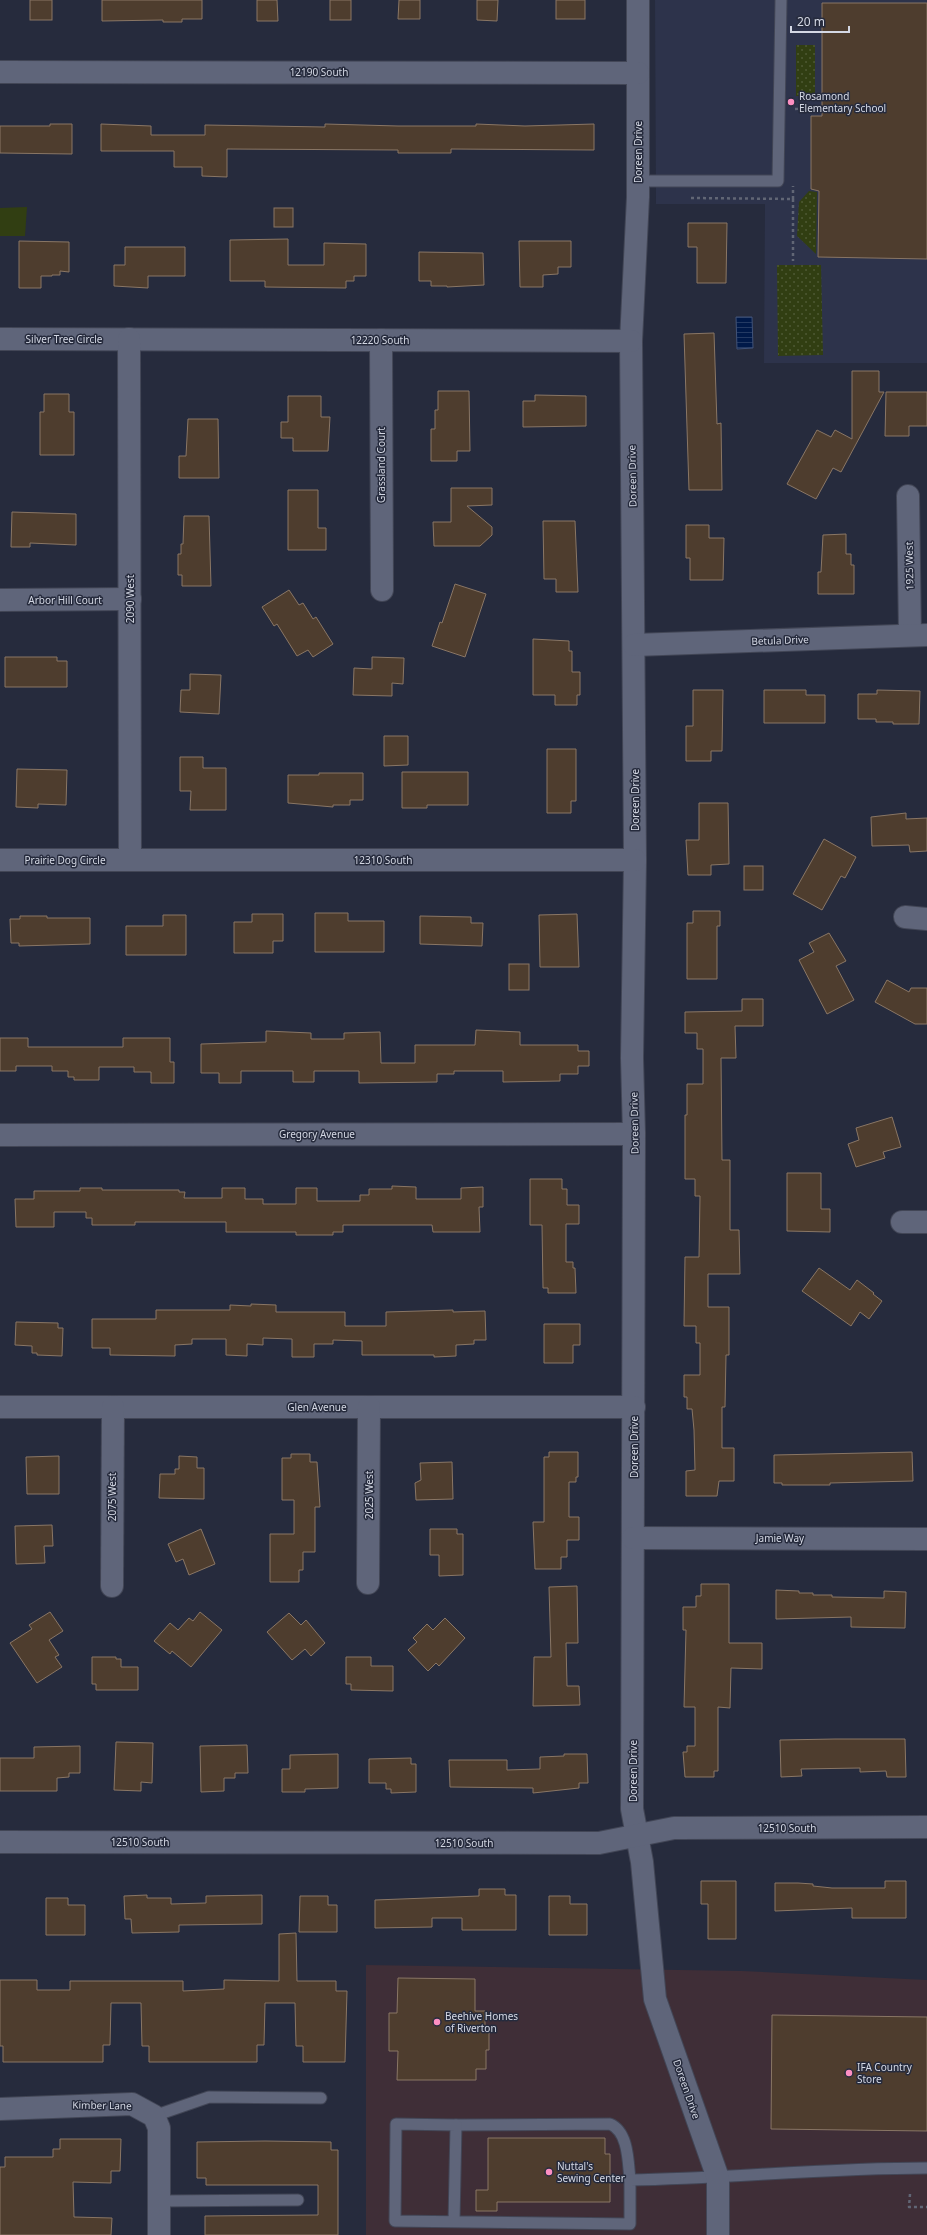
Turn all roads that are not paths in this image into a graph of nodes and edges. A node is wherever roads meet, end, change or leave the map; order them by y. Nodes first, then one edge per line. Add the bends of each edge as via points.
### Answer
1 (638, 0) edge
2 (780, 0) edge
3 (0, 72) edge
4 (638, 73) junction
5 (638, 181) junction
6 (0, 339) edge
7 (129, 339) junction
8 (381, 340) junction
9 (631, 341) junction
10 (908, 496) dead end
11 (382, 590) dead end
12 (130, 599) junction
13 (0, 600) edge
14 (918, 635) edge
15 (634, 645) junction
16 (0, 860) edge
17 (130, 860) junction
18 (635, 860) junction
19 (905, 918) dead end
20 (927, 920) edge
21 (634, 1134) junction
22 (0, 1135) edge
23 (902, 1222) dead end
24 (927, 1222) edge
25 (0, 1407) edge
26 (113, 1407) junction
27 (369, 1407) junction
28 (634, 1407) junction
29 (633, 1538) junction
30 (927, 1539) edge
31 (368, 1583) dead end
32 (112, 1586) dead end
33 (927, 1827) edge
34 (636, 1836) junction
35 (0, 1842) edge
36 (321, 2098) dead end
37 (0, 2109) edge
38 (154, 2116) junction
39 (456, 2125) junction
40 (927, 2168) edge
41 (718, 2178) junction
42 (630, 2180) junction
43 (298, 2200) dead end
44 (160, 2201) junction
45 (454, 2222) junction
46 (159, 2235) edge
47 (718, 2235) edge

1 - 4 street, Doreen Drive
2 - 5 lane via 778,181
3 - 4 street, 12190 South
4 - 5 street, Doreen Drive
5 - 9 street, Doreen Drive
6 - 7 street, Silver Tree Circle
7 - 8 street, 12220 South
7 - 12 street, 2090 West
8 - 9 street, 12220 South
8 - 11 street, Grassland Court
9 - 15 street, Doreen Drive
10 - 14 street, 1925 West
12 - 13 street, Arbor Hill Court
12 - 17 street, 2090 West
14 - 15 street, Betula Drive
15 - 18 street, Doreen Drive
16 - 17 street, Prairie Dog Circle
17 - 18 street, 12310 South
18 - 21 street, Doreen Drive via 632,1058
19 - 20 street
21 - 22 street, Gregory Avenue
21 - 28 street, Doreen Drive
23 - 24 street
25 - 26 street, Glen Avenue
26 - 27 street, Glen Avenue
26 - 32 street, 2075 West
27 - 28 street, Glen Avenue
27 - 31 street, 2025 West
28 - 29 street, Doreen Drive
29 - 30 street, Jamie Way
29 - 34 street, Doreen Drive via 632,1809
33 - 34 street, 12510 South via 674,1828
34 - 35 street, 12510 South via 598,1843
34 - 41 street, Doreen Drive via 642,1869 655,1999
36 - 38 lane via 209,2097
37 - 38 street, Kimber Lane via 132,2104
38 - 44 street via 159,2128
39 - 42 lane via 610,2124 616,2126 622,2136
39 - 45 lane
39 - 45 lane via 396,2124 395,2221
40 - 41 lane via 874,2168
41 - 42 lane
41 - 47 street, Doreen Drive
42 - 45 lane via 630,2224
43 - 44 lane
44 - 46 street

